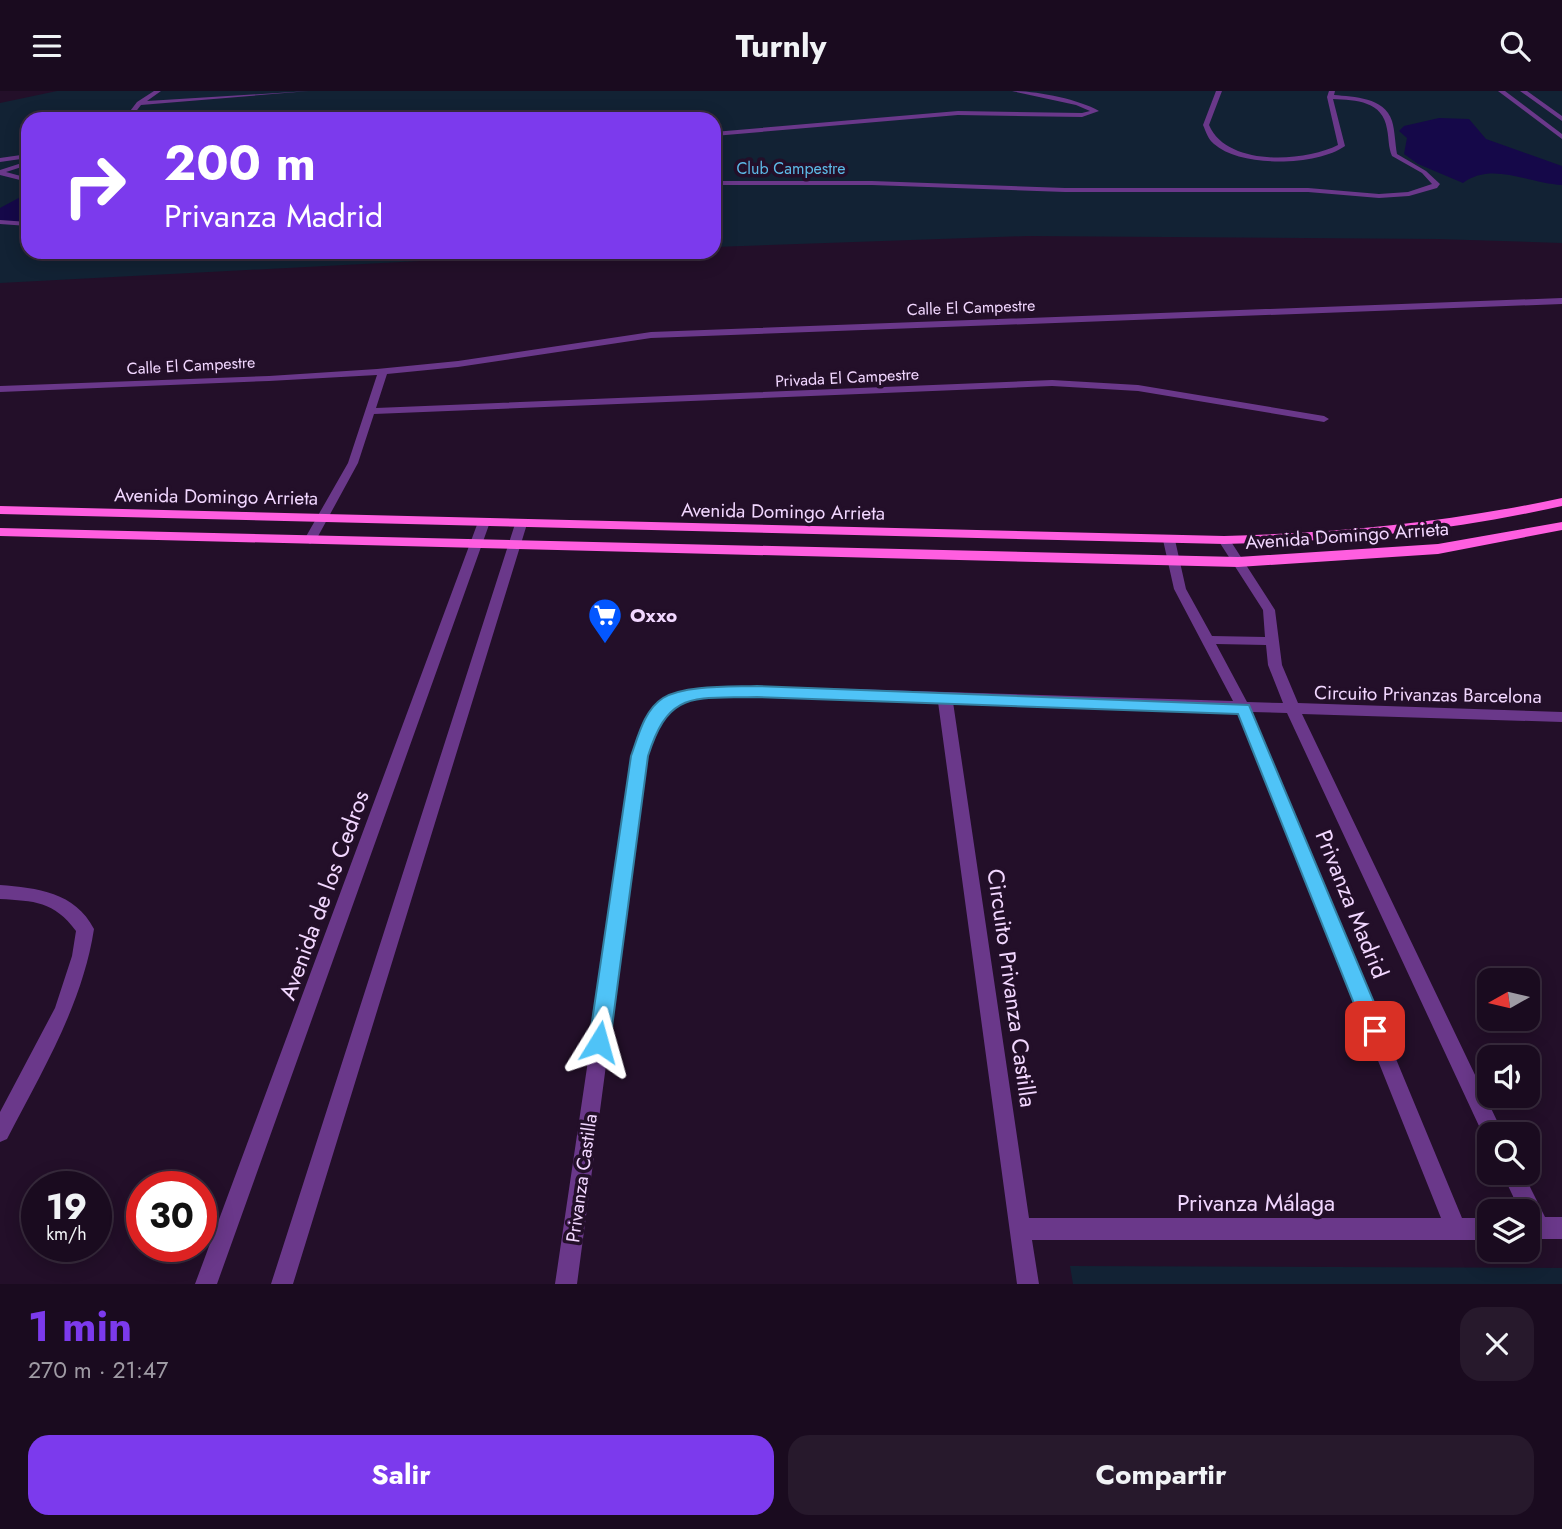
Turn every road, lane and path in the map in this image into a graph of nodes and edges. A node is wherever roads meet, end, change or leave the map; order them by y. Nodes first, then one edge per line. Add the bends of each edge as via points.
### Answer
1 (158, 91) edge
2 (306, 91) edge
3 (1015, 91) edge
4 (1219, 91) edge
5 (1501, 91) edge
6 (1523, 91) edge
7 (1363, 93) edge
8 (1331, 94) edge
9 (1352, 98) junction
10 (139, 103) junction
11 (132, 112) edge
12 (1562, 119) edge
13 (721, 133) edge
14 (1562, 137) edge
15 (21, 157) edge
16 (0, 160) edge
17 (21, 165) edge
18 (0, 172) edge
19 (21, 178) edge
20 (721, 183) edge
21 (0, 222) edge
22 (21, 224) edge
23 (1562, 301) edge
24 (383, 372) junction
25 (0, 389) edge
26 (369, 411) junction
27 (1324, 419) dead end
28 (1562, 502) edge
29 (0, 510) edge
30 (325, 518) junction
31 (484, 522) junction
32 (522, 524) junction
33 (1562, 526) edge
34 (0, 532) edge
35 (310, 540) junction
36 (1169, 540) junction
37 (1224, 540) junction
38 (476, 543) junction
39 (516, 545) junction
40 (1173, 562) junction
41 (1238, 562) junction
42 (1209, 640) junction
43 (1272, 641) junction
44 (945, 699) junction
45 (1244, 709) junction
46 (1293, 710) junction
47 (1562, 717) edge
48 (0, 892) edge
49 (1487, 1122) edge
50 (0, 1132) edge
51 (1540, 1228) edge
52 (1022, 1229) junction
53 (1456, 1229) junction
54 (1477, 1229) edge
55 (1562, 1229) edge
56 (206, 1284) edge
57 (282, 1284) edge
58 (566, 1284) edge
59 (1028, 1284) edge

1 - 10 street
2 - 10 street
3 - 13 street via 1096,111 1082,115 958,113
4 - 8 street via 1206,125 1212,138 1229,150 1267,158 1312,155 1342,146
5 - 14 street
6 - 12 street
7 - 9 street
8 - 9 street
9 - 20 street via 1368,101 1387,116 1394,155 1430,176 1434,186 1379,196 1308,190 1077,191
10 - 11 street
15 - 16 street
17 - 18 street
18 - 19 street
21 - 22 street
23 - 24 street, Calle El Campestre via 651,335
24 - 25 street, Calle El Campestre
24 - 26 street
26 - 27 street, Privada El Campestre via 1065,383 1138,388
26 - 30 street via 352,463
28 - 37 main road, Avenida Domingo Arrieta via 1490,519 1390,534
29 - 30 main road, Avenida Domingo Arrieta
30 - 31 main road, Avenida Domingo Arrieta
30 - 35 street
31 - 32 main road, Avenida Domingo Arrieta
31 - 38 street, Avenida de los Cedros
32 - 36 main road, Avenida Domingo Arrieta
32 - 39 street
33 - 41 main road, Avenida Domingo Arrieta via 1438,549
34 - 35 main road, Avenida Domingo Arrieta
35 - 38 main road, Avenida Domingo Arrieta
36 - 37 main road, Avenida Domingo Arrieta
36 - 40 street, Privanza Madrid
37 - 41 street, Privanza Madrid
38 - 39 main road, Avenida Domingo Arrieta
38 - 56 street, Avenida de los Cedros
39 - 40 main road, Avenida Domingo Arrieta
39 - 57 street
40 - 41 main road, Avenida Domingo Arrieta
40 - 42 street, Privanza Madrid via 1180,589
41 - 43 street, Privanza Madrid via 1269,610
42 - 43 street
42 - 45 street, Privanza Madrid
43 - 46 street, Privanza Madrid via 1275,665
44 - 45 street, Privanza Castilla
44 - 52 street, Circuito Privanza Castilla
44 - 58 street, Privanza Castilla via 757,691 704,694 668,702 650,724 636,780
45 - 46 street, Privanza Castilla
45 - 53 street, Privanza Madrid
46 - 47 street, Circuito Privanzas Barcelona
46 - 49 street, Privanza Madrid
48 - 50 street via 47,896 71,909 85,929 82,962 67,1003
51 - 55 street
52 - 53 street, Privanza Málaga
52 - 59 street, Circuito Privanza Castilla
53 - 54 street, Privanza Málaga

